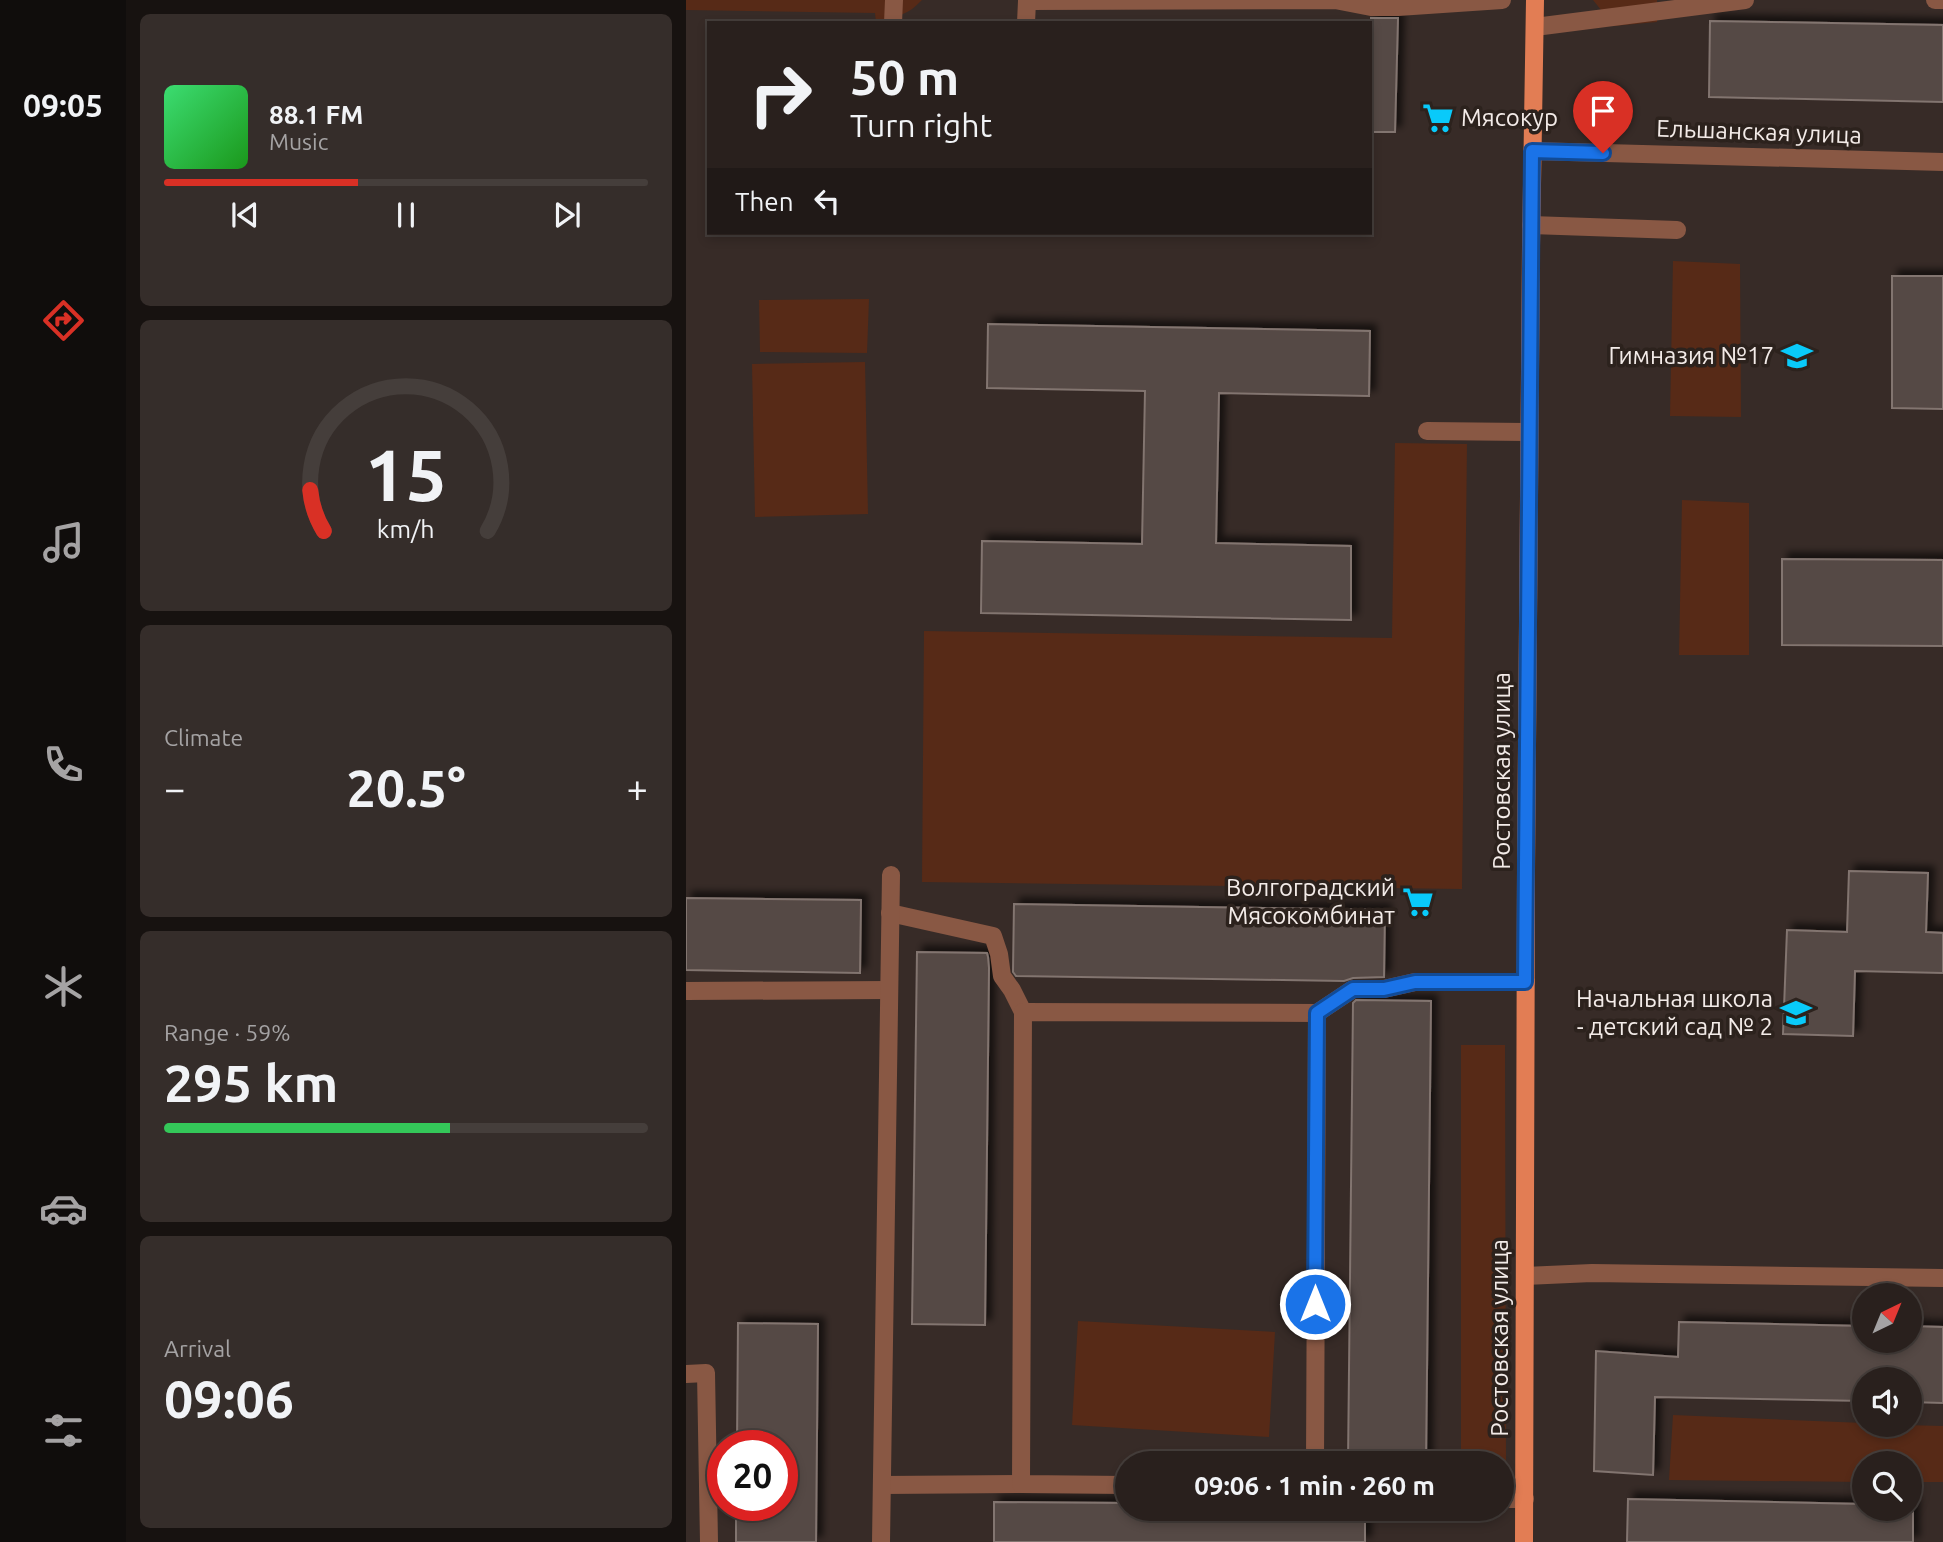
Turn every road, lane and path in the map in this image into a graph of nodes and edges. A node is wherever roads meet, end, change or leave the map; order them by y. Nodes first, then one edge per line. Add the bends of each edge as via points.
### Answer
1 (894, 0) edge
2 (1027, 0) edge
3 (1335, 0) edge
4 (1502, 0) edge
5 (1535, 0) edge
6 (1745, 0) edge
7 (1935, 0) edge
8 (1943, 0) edge
9 (893, 21) edge
10 (1026, 21) edge
11 (1535, 27) junction
12 (1532, 151) junction
13 (1943, 162) edge
14 (1531, 225) junction
15 (1678, 230) dead end
16 (1427, 431) dead end
17 (1530, 432) junction
18 (891, 875) dead end
19 (890, 912) junction
20 (1525, 982) junction
21 (889, 990) junction
22 (686, 991) edge
23 (1023, 1012) junction
24 (1317, 1013) junction
25 (1525, 1276) junction
26 (1943, 1278) edge
27 (686, 1374) edge
28 (1315, 1451) edge
29 (1021, 1484) junction
30 (882, 1485) junction
31 (1115, 1485) edge
32 (1514, 1499) edge
33 (1525, 1499) junction
34 (709, 1542) edge
35 (881, 1542) edge
36 (1524, 1542) edge

1 - 9 lane
2 - 3 lane
2 - 10 lane
3 - 4 lane via 1398,7
5 - 11 main road, Ростовская улица
6 - 11 lane
7 - 8 lane
11 - 12 main road, Ростовская улица
12 - 13 lane, Ельшанская улица
12 - 14 main road, Ростовская улица
14 - 15 lane
14 - 17 main road, Ростовская улица
16 - 17 lane
17 - 20 main road, Ростовская улица
18 - 19 lane
19 - 21 lane
19 - 23 lane via 993,936 1002,976
20 - 24 lane via 1415,982 1353,989
20 - 25 main road, Ростовская улица
21 - 22 lane
21 - 30 lane
23 - 24 lane
23 - 29 lane
24 - 28 lane
25 - 26 lane
25 - 33 main road, Ростовская улица
27 - 34 lane via 706,1373
29 - 30 lane
29 - 31 lane
30 - 35 lane
32 - 33 lane
33 - 36 main road, Ростовская улица

